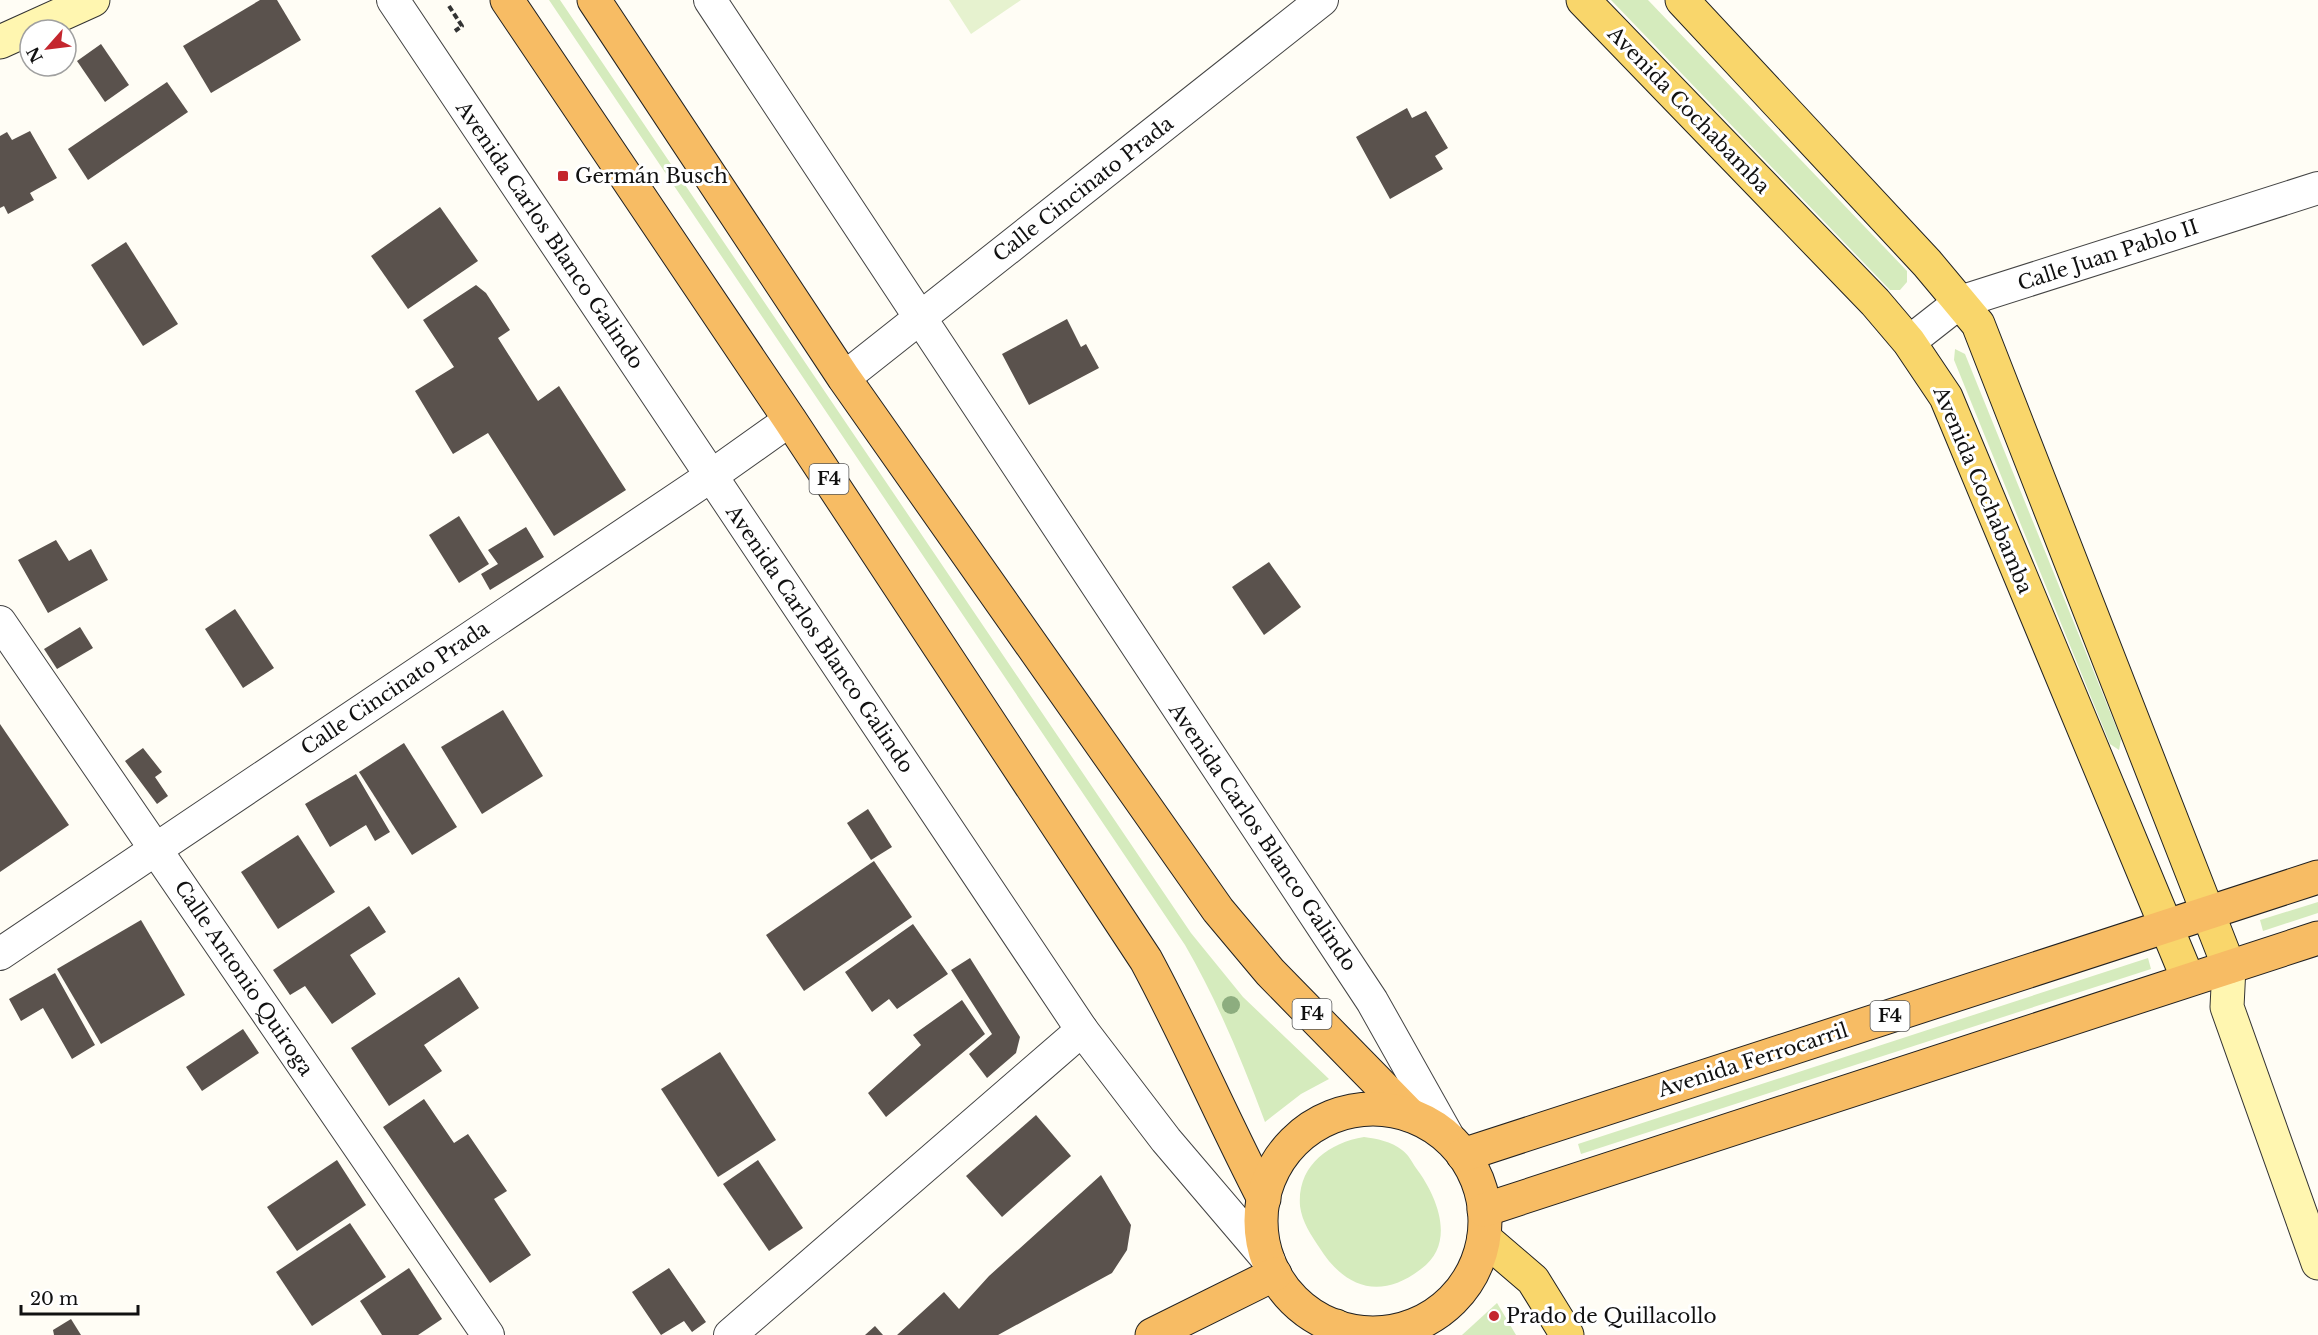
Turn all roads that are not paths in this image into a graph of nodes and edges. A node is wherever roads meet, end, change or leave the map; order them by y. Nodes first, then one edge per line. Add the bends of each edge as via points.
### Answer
1 (93, 0) edge
2 (393, 0) edge
3 (507, 0) edge
4 (594, 0) edge
5 (710, 0) edge
6 (1322, 0) edge
7 (1583, 0) edge
8 (1682, 0) edge
9 (0, 42) edge
10 (2318, 188) edge
11 (1960, 302) junction
12 (919, 318) junction
13 (1909, 342) junction
14 (843, 378) junction
15 (790, 420) junction
16 (711, 476) junction
17 (0, 622) edge
18 (155, 849) junction
19 (2318, 877) edge
20 (2207, 912) junction
21 (2166, 925) junction
22 (2318, 938) edge
23 (0, 954) edge
24 (2229, 967) junction
25 (2188, 979) junction
26 (2227, 1007) junction
27 (1082, 1030) junction
28 (1410, 1115) junction
29 (1456, 1148) junction
30 (1264, 1199) junction
31 (1484, 1224) junction
32 (2318, 1263) edge
33 (1272, 1268) junction
34 (1339, 1331) edge
35 (488, 1335) edge
36 (730, 1335) edge
37 (1152, 1335) edge
38 (1567, 1335) edge

1 - 9 main road
2 - 16 street, Avenida Carlos Blanco Galindo
3 - 15 highway, F4
4 - 14 highway, F4
5 - 12 street, Avenida Carlos Blanco Galindo
6 - 12 street, Calle Cincinato Prada
7 - 13 main road, Avenida Cochabamba
8 - 11 main road
10 - 11 street, Calle Juan Pablo II
11 - 13 street, Calle Juan Pablo II
11 - 20 main road via 1978,324 1992,353
12 - 14 street, Calle Cincinato Prada
12 - 29 street, Avenida Carlos Blanco Galindo via 1372,1001
13 - 21 main road, Avenida Cochabamba via 1946,397
14 - 28 highway, F4 via 1218,910 1270,972
15 - 16 street, Calle Cincinato Prada
15 - 30 highway, F4 via 1146,960 1190,1042 1222,1117
16 - 18 street, Calle Cincinato Prada
16 - 27 street, Avenida Carlos Blanco Galindo
17 - 18 street, Calle Antonio Quiroga
18 - 23 street, Calle Cincinato Prada
18 - 35 street, Calle Antonio Quiroga
19 - 20 highway, Avenida Ferrocarril / F4
20 - 21 highway, Avenida Ferrocarril / F4
20 - 24 main road
21 - 25 main road, Avenida Cochabamba
21 - 29 highway, Avenida Ferrocarril / F4
22 - 24 highway
24 - 25 highway
24 - 26 main road
25 - 26 main road
25 - 31 highway
26 - 32 main road
27 - 33 street, Avenida Carlos Blanco Galindo
27 - 36 street
28 - 29 highway, F4 via 1434,1128
28 - 30 highway, F4 via 1376,1109 1325,1119 1285,1152 1268,1182
29 - 31 highway, F4 via 1478,1182
30 - 33 highway, F4 via 1262,1232
31 - 34 highway, F4 via 1469,1278 1457,1295 1432,1316 1402,1329 1380,1333
31 - 38 main road via 1533,1280
33 - 34 highway, F4 via 1303,1308
33 - 37 highway

